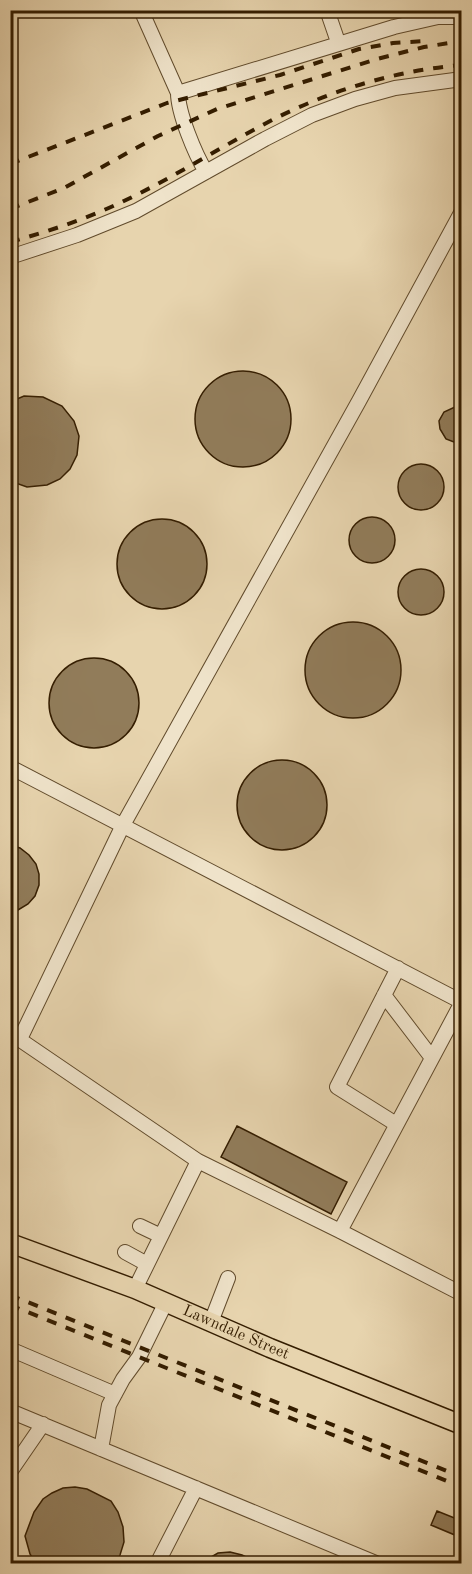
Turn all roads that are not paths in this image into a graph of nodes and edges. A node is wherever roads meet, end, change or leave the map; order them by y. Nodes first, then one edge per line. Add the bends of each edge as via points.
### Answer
1 (141, 10) edge
2 (327, 10) edge
3 (434, 14) edge
4 (462, 17) edge
5 (338, 42) junction
6 (462, 78) edge
7 (178, 93) junction
8 (206, 172) junction
9 (462, 211) edge
10 (10, 257) edge
11 (10, 767) edge
12 (123, 825) junction
13 (398, 968) junction
14 (384, 995) junction
15 (15, 1036) edge
16 (432, 1058) junction
17 (396, 1124) junction
18 (198, 1161) junction
19 (140, 1226) dead end
20 (340, 1231) junction
21 (161, 1236) junction
22 (10, 1243) edge
23 (125, 1252) dead end
24 (147, 1264) junction
25 (228, 1278) dead end
26 (135, 1289) junction
27 (462, 1294) edge
28 (166, 1302) junction
29 (211, 1322) junction
30 (10, 1349) edge
31 (115, 1394) junction
32 (10, 1411) edge
33 (43, 1424) junction
34 (462, 1425) edge
35 (102, 1449) junction
36 (10, 1472) edge
37 (196, 1488) junction
38 (157, 1563) edge
39 (378, 1563) edge

1 - 7 lane
2 - 5 lane
3 - 4 lane
3 - 5 lane
5 - 7 lane
6 - 8 lane via 395,88 355,99 312,115
7 - 8 lane via 185,123
8 - 10 lane via 136,211
9 - 12 lane
11 - 12 lane
12 - 13 lane
12 - 15 lane
13 - 14 lane
13 - 16 lane via 462,1002
14 - 16 lane
14 - 17 lane via 337,1087
15 - 18 lane
16 - 17 lane
17 - 20 lane
18 - 20 lane
18 - 21 lane
19 - 21 lane
20 - 27 lane
21 - 24 lane
22 - 26 main road, Lawndale Street
23 - 24 lane
24 - 26 lane
25 - 29 lane
26 - 28 main road, Lawndale Street
28 - 29 main road, Lawndale Street
28 - 31 lane via 140,1357
29 - 34 main road, Lawndale Street
30 - 31 lane
31 - 35 lane via 109,1405
32 - 33 lane
33 - 35 lane
33 - 36 lane
35 - 37 lane
37 - 38 lane
37 - 39 lane

